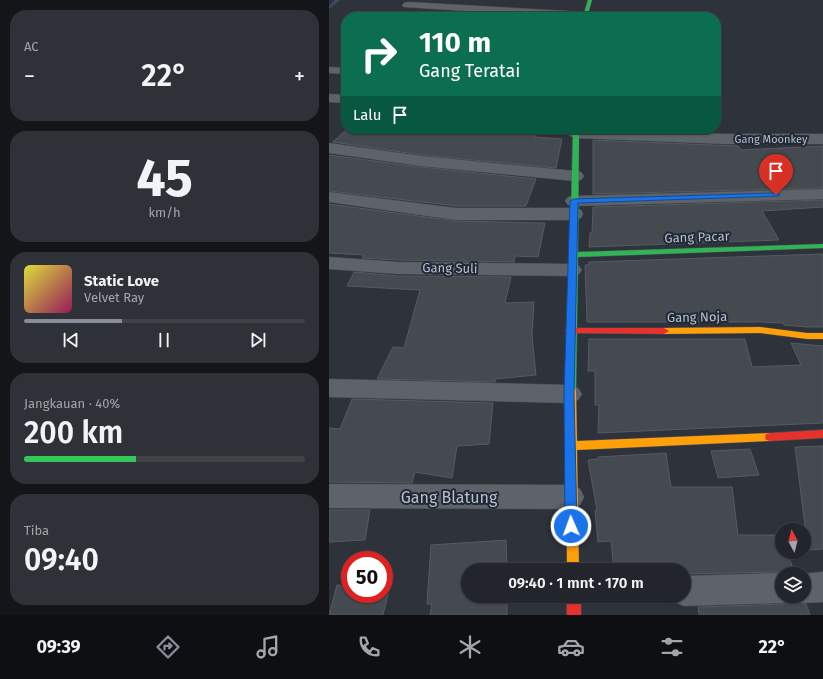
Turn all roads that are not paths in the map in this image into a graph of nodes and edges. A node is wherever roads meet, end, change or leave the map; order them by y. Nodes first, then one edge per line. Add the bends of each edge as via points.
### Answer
1 (590, 0) edge
2 (408, 5) dead end
3 (521, 12) edge
4 (586, 12) edge
5 (329, 70) edge
6 (341, 71) edge
7 (329, 98) edge
8 (341, 99) edge
9 (576, 134) edge
10 (632, 134) edge
11 (823, 139) edge
12 (329, 148) edge
13 (575, 176) junction
14 (823, 194) edge
15 (329, 197) edge
16 (574, 208) junction
17 (823, 246) edge
18 (572, 262) junction
19 (329, 263) edge
20 (570, 331) junction
21 (823, 336) edge
22 (329, 388) edge
23 (569, 394) junction
24 (823, 434) edge
25 (569, 446) junction
26 (329, 496) edge
27 (570, 497) junction
28 (573, 563) edge
29 (823, 587) edge
30 (775, 588) edge
31 (811, 588) edge
32 (691, 591) edge
33 (574, 603) edge
34 (574, 615) edge

1 - 4 main road
2 - 3 street
5 - 6 lane
7 - 8 street
9 - 13 main road
10 - 11 street, Gang Moonkey via 725,139
12 - 13 street via 441,164
13 - 16 main road
14 - 16 street
15 - 16 street via 456,214
16 - 18 main road
17 - 18 main road, Gang Pacar
18 - 19 street, Gang Suli via 398,268
18 - 20 main road
20 - 21 main road, Gang Noja via 760,330
20 - 23 main road
22 - 23 street
23 - 25 main road
24 - 25 main road
25 - 27 main road
26 - 27 street, Gang Blatung
27 - 28 main road
29 - 31 street
30 - 32 street
33 - 34 main road

